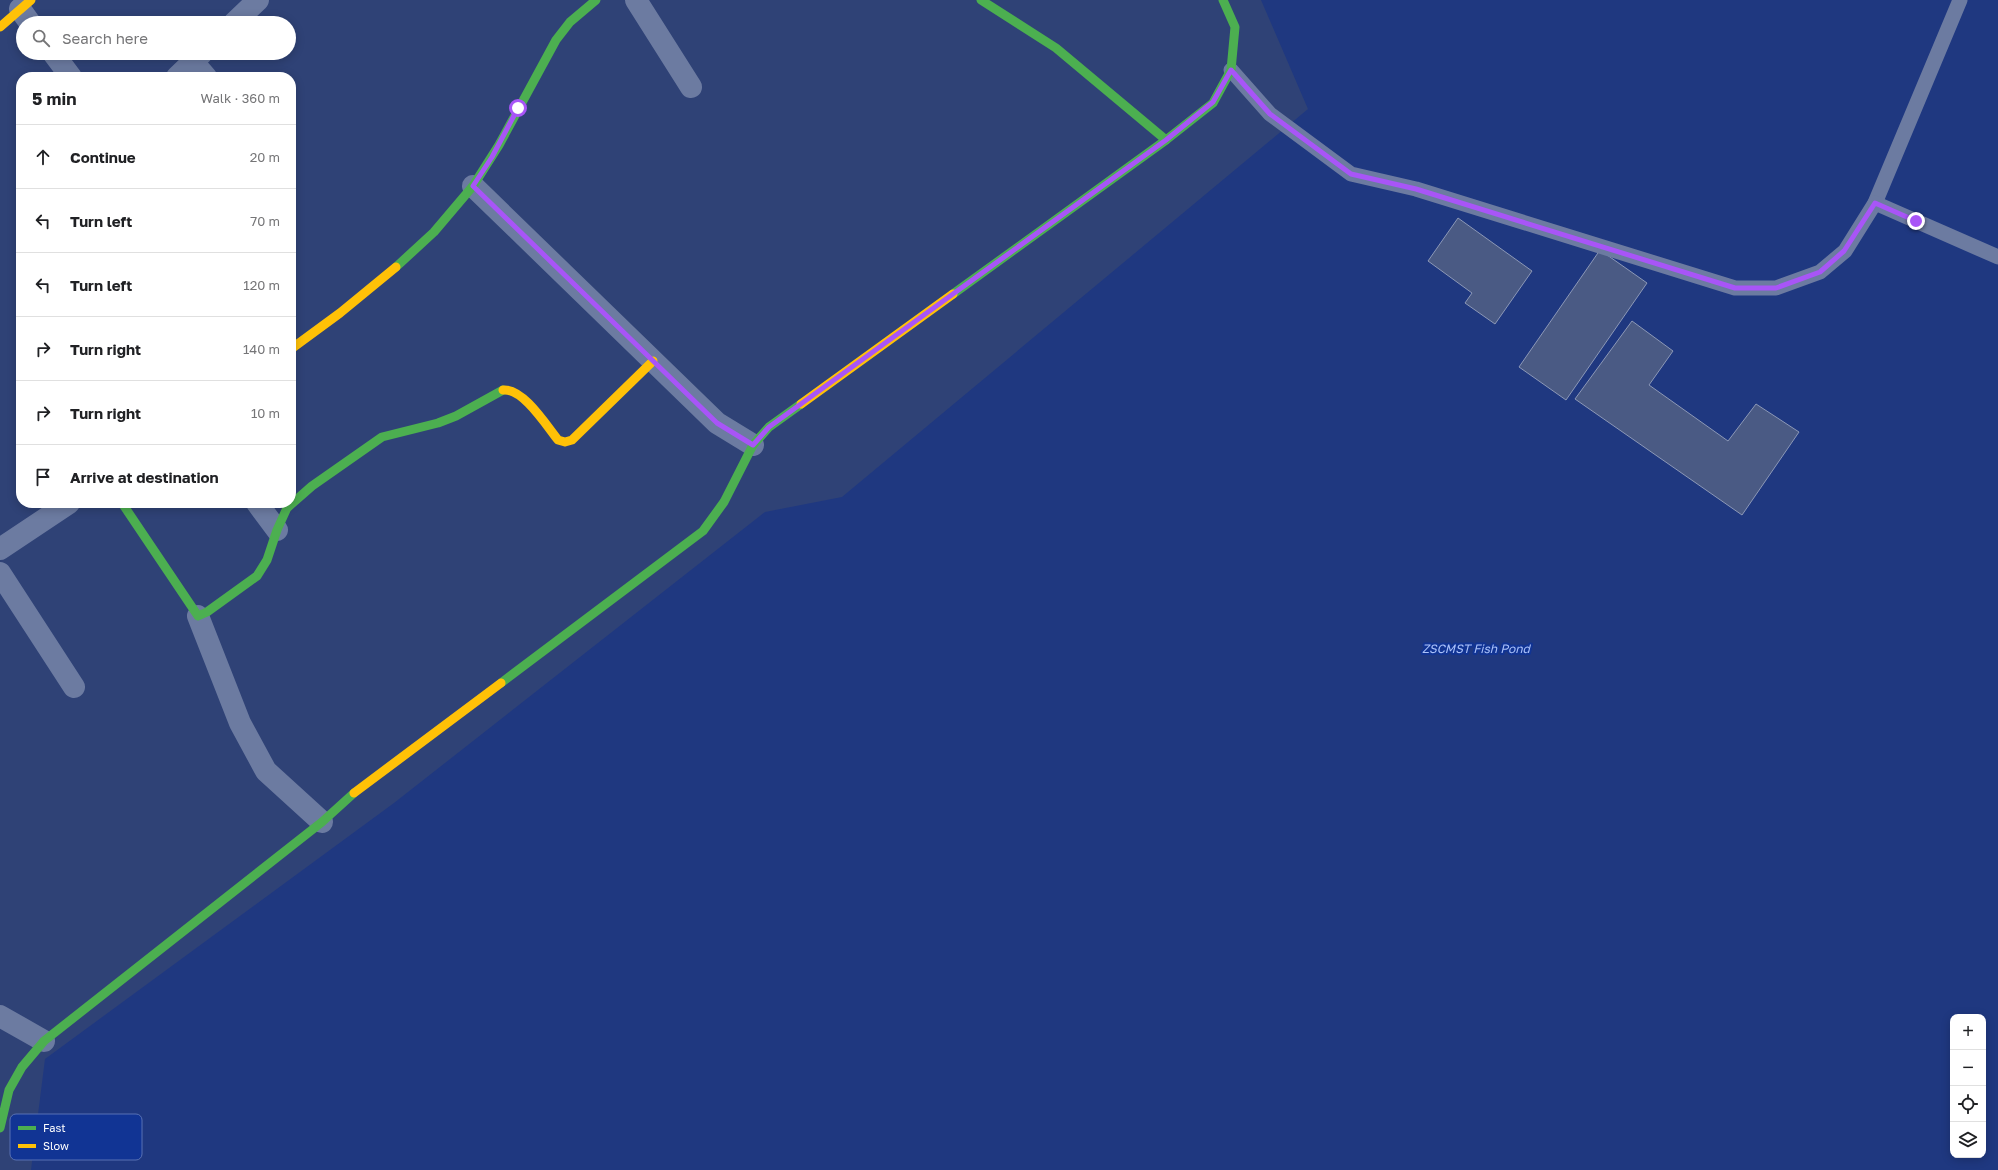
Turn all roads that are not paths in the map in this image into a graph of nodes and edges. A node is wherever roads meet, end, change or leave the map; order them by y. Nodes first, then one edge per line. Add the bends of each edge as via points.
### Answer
1 (258, 0) edge
2 (596, 0) edge
3 (636, 0) edge
4 (980, 0) edge
5 (1223, 0) edge
6 (1960, 0) edge
7 (241, 16) edge
8 (16, 18) edge
9 (0, 27) edge
10 (58, 60) edge
11 (201, 64) edge
12 (1231, 70) junction
13 (67, 72) edge
14 (186, 72) edge
15 (691, 88) dead end
16 (1166, 140) junction
17 (473, 186) junction
18 (1875, 203) junction
19 (1998, 258) edge
20 (296, 345) edge
21 (653, 361) junction
22 (753, 445) junction
23 (296, 500) edge
24 (62, 508) edge
25 (125, 508) edge
26 (261, 508) edge
27 (287, 508) edge
28 (277, 530) junction
29 (0, 549) edge
30 (0, 573) edge
31 (198, 616) junction
32 (74, 687) dead end
33 (322, 822) junction
34 (0, 1016) edge
35 (44, 1041) junction
36 (0, 1128) edge

1 - 7 street
2 - 17 street via 570,22 549,50 492,157
3 - 15 street
4 - 16 street via 1056,48
5 - 12 street via 1235,27
6 - 18 lane
8 - 9 street
10 - 13 street
11 - 14 street
12 - 16 street via 1213,102
12 - 18 lane via 1270,114 1351,174 1416,189 1735,288 1776,288 1820,272 1844,251
16 - 22 street via 769,427
17 - 20 street via 443,224 418,248 336,316
17 - 21 street
18 - 19 lane
21 - 22 street via 717,423
21 - 23 street via 572,440 558,440 520,394 510,389 500,390 456,416 382,437
22 - 33 street via 724,502 703,532 351,795
24 - 29 street
25 - 31 street
26 - 28 street
27 - 28 street
28 - 31 street via 267,560 257,576
30 - 32 street
31 - 33 street via 240,723 266,770
33 - 35 street
34 - 35 street
35 - 36 street via 22,1067 9,1090

